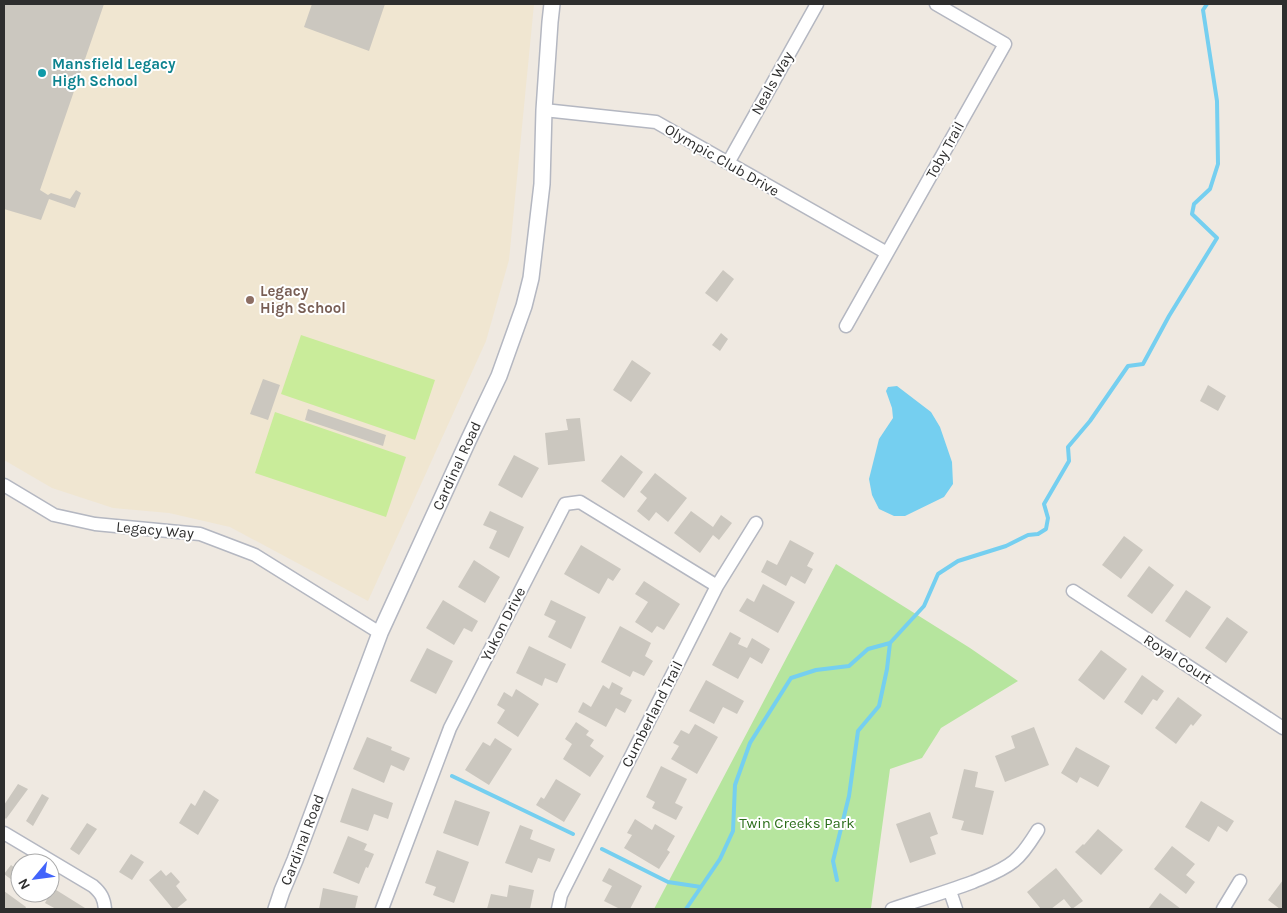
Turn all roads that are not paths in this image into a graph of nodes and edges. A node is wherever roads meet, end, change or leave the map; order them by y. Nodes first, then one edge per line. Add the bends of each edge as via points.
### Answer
1 (552, 4) edge
2 (817, 4) edge
3 (936, 4) edge
4 (544, 110) junction
5 (728, 163) junction
6 (887, 253) junction
7 (846, 326) dead end
8 (4, 484) edge
9 (756, 523) dead end
10 (717, 586) junction
11 (1073, 591) dead end
12 (380, 633) junction
13 (1283, 728) edge
14 (1038, 830) dead end
15 (4, 833) edge
16 (1240, 881) dead end
17 (950, 891) junction
18 (105, 904) edge
19 (276, 909) edge
20 (382, 909) edge
21 (558, 909) edge
22 (892, 909) edge
23 (956, 909) edge
24 (1223, 909) edge

1 - 4 street, Cardinal Road
2 - 5 street, Neals Way
3 - 6 street, Toby Trail via 1005,44
4 - 5 street, Olympic Club Drive via 656,122
4 - 12 street, Cardinal Road via 542,184 531,278 524,306 499,376
5 - 6 street, Olympic Club Drive
6 - 7 street, Toby Trail
8 - 12 street, Legacy Way via 54,515 95,524 200,534 255,555
9 - 10 street, Cumberland Trail
10 - 20 street, Yukon Drive via 580,502 565,504 450,728
10 - 21 street, Cumberland Trail via 562,895
11 - 13 street, Royal Court
12 - 19 street, Cardinal Road
14 - 17 street via 1015,861
15 - 18 street via 93,886
16 - 24 street
17 - 22 street
17 - 23 street

